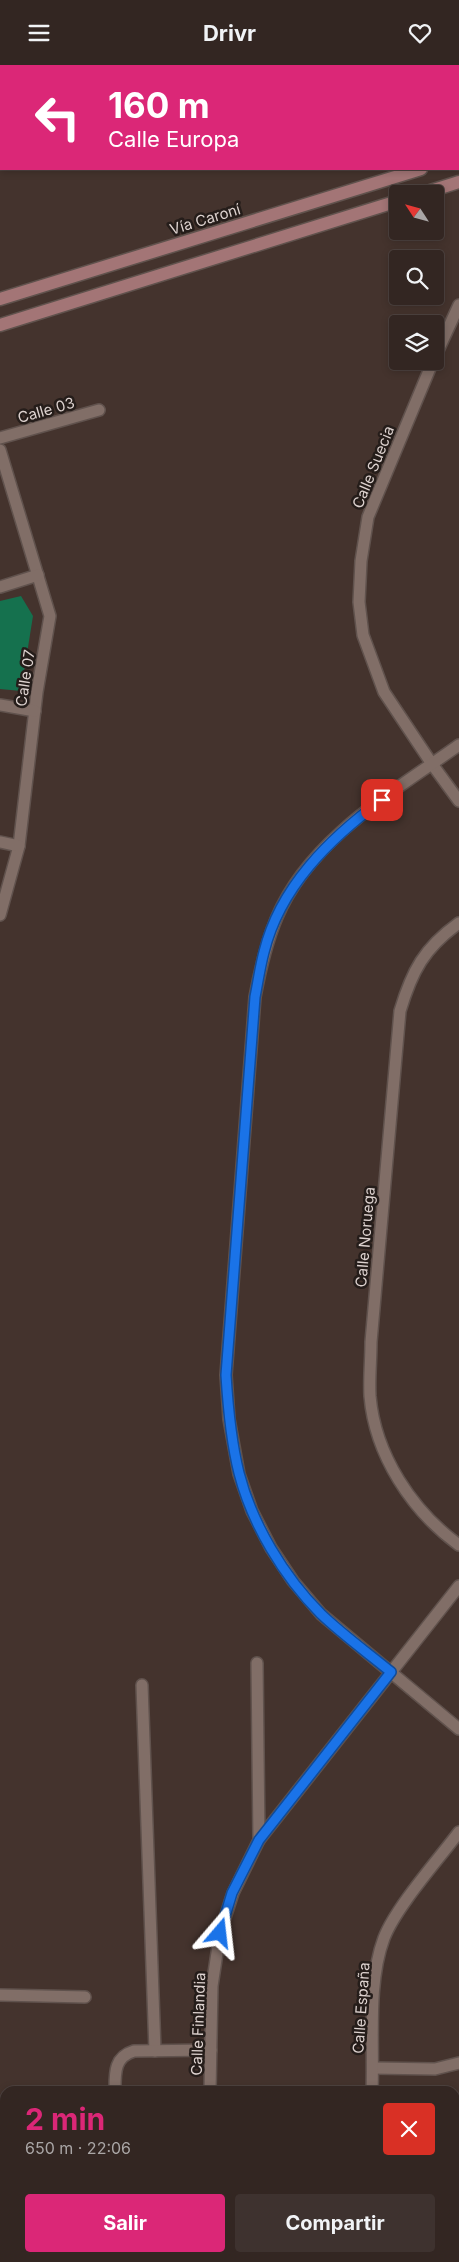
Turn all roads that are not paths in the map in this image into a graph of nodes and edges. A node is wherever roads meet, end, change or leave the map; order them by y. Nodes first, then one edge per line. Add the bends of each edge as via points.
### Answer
1 (418, 170) edge
2 (459, 182) edge
3 (444, 187) edge
4 (389, 204) edge
5 (0, 299) edge
6 (459, 305) edge
7 (0, 325) edge
8 (444, 338) edge
9 (429, 370) edge
10 (99, 410) dead end
11 (0, 438) edge
12 (0, 450) edge
13 (38, 575) junction
14 (0, 587) edge
15 (0, 705) edge
16 (35, 711) junction
17 (459, 745) edge
18 (432, 765) junction
19 (459, 801) edge
20 (0, 842) edge
21 (19, 846) junction
22 (0, 915) edge
23 (459, 923) edge
24 (459, 1545) edge
25 (459, 1585) edge
26 (257, 1663) dead end
27 (391, 1672) junction
28 (142, 1685) dead end
29 (459, 1729) edge
30 (459, 1832) edge
31 (259, 1840) junction
32 (0, 1995) edge
33 (85, 1997) dead end
34 (211, 2050) junction
35 (156, 2051) junction
36 (459, 2063) edge
37 (373, 2068) junction
38 (115, 2086) edge
39 (210, 2086) edge
40 (372, 2086) edge

1 - 5 main road, Vía Caroní
2 - 3 main road
4 - 7 main road
6 - 8 street
9 - 18 street, Calle Suecia via 368,517 359,602 363,635 384,692
10 - 11 street, Calle 03
12 - 13 street, Calle 07
13 - 14 street
13 - 16 street, Calle 07 via 50,616
15 - 16 street
16 - 21 street, Calle 07
17 - 18 street
18 - 19 street, Calle Suecia
18 - 27 street via 357,818 323,851 296,882 277,915 264,951 255,997 226,1375 229,1419 239,1474 252,1511 271,1548 293,1581 321,1613
20 - 21 street
21 - 22 street, Calle 07
23 - 24 street, Calle Noruega via 424,956 409,980 400,1011 371,1342 370,1396 379,1439 396,1474 438,1530
25 - 27 street, Calle Finlandia
26 - 31 street
27 - 29 street
27 - 31 street, Calle Finlandia
28 - 35 street
30 - 37 street, Calle España via 384,1938 377,1965 374,2000
31 - 34 street, Calle Finlandia via 232,1893 220,1933 212,1986
32 - 33 street
34 - 35 street
34 - 39 street, Calle Finlandia
35 - 38 street via 134,2051 122,2057 116,2070
36 - 37 street via 435,2069
37 - 40 street, Calle España

